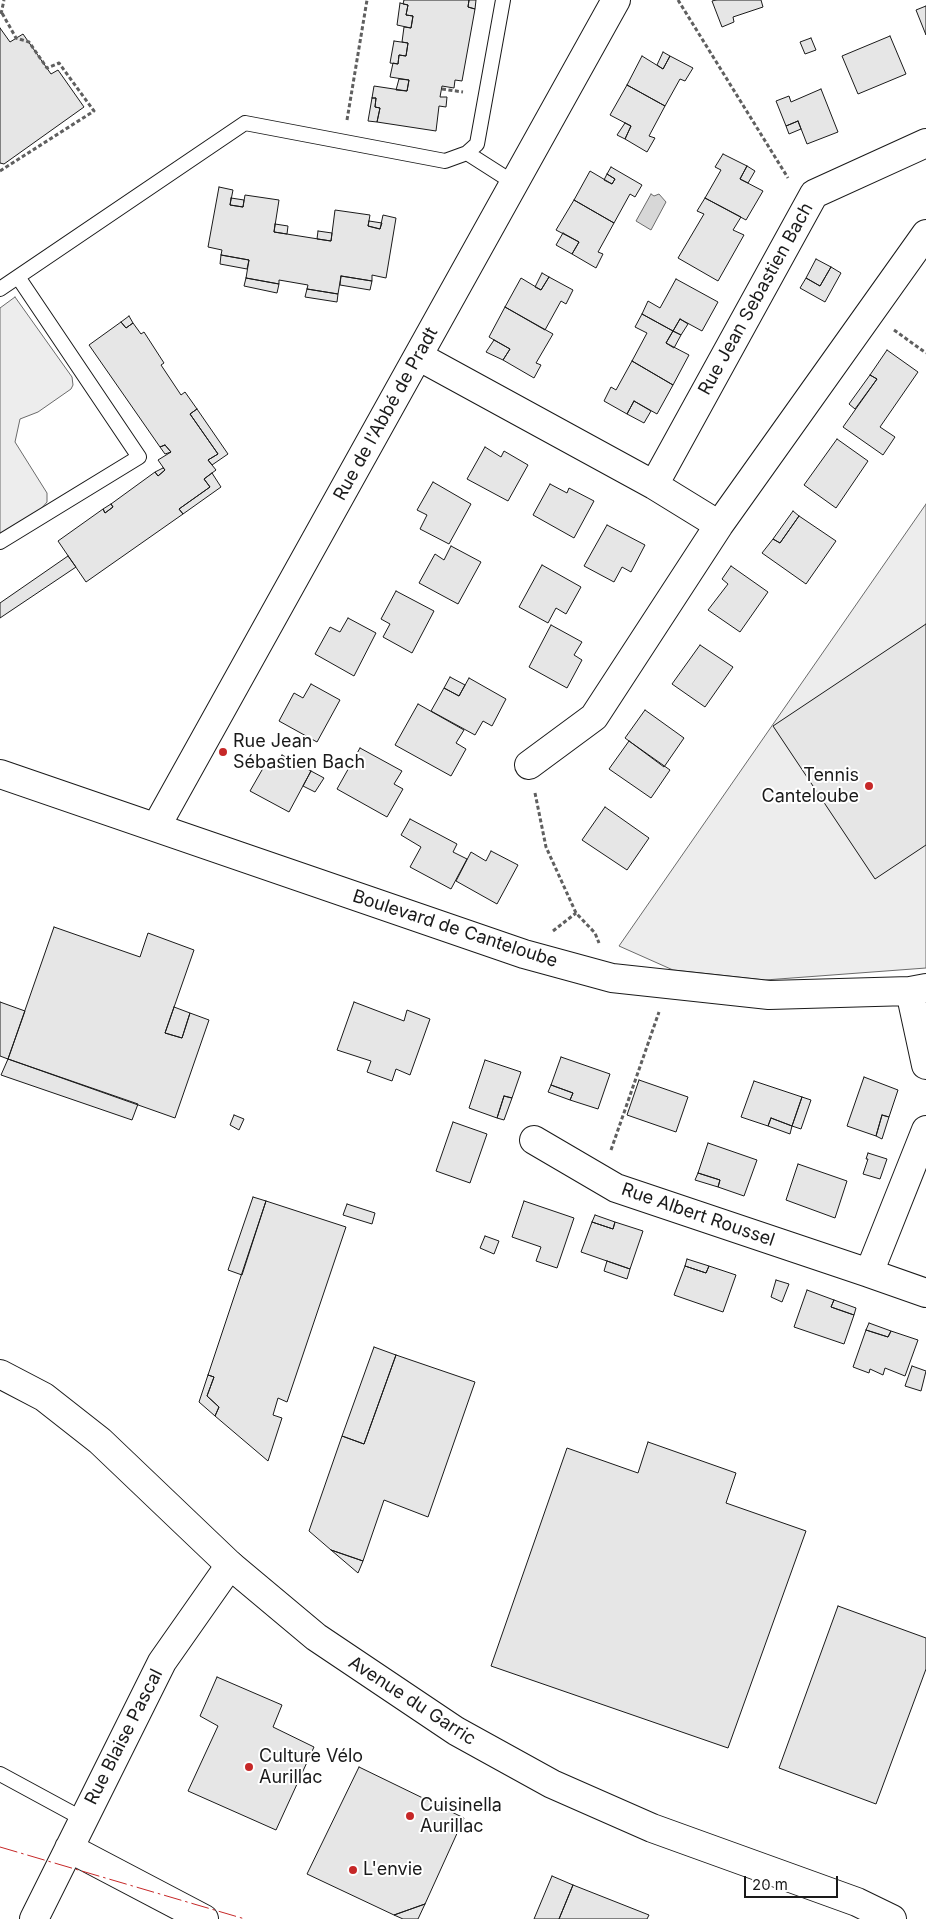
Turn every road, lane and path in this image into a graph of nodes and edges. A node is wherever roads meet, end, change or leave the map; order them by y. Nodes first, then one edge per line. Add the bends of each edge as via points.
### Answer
1 (4, 0) edge
2 (367, 0) edge
3 (503, 0) edge
4 (616, 0) edge
5 (678, 0) edge
6 (1, 14) edge
7 (343, 142) junction
8 (926, 143) edge
9 (467, 153) junction
10 (0, 171) edge
11 (514, 183) junction
12 (814, 194) junction
13 (926, 234) edge
14 (18, 277) junction
15 (0, 289) edge
16 (870, 312) junction
17 (926, 353) edge
18 (418, 356) junction
19 (654, 484) junction
20 (719, 525) junction
21 (0, 542) edge
22 (529, 765) joint
23 (0, 774) edge
24 (156, 827) junction
25 (612, 978) junction
26 (668, 984) junction
27 (918, 989) edge
28 (926, 1065) edge
29 (926, 1130) edge
30 (534, 1140) dead end
31 (601, 1179) junction
32 (869, 1273) junction
33 (926, 1293) edge
34 (0, 1374) edge
35 (230, 1565) junction
36 (0, 1774) edge
37 (83, 1818) junction
38 (69, 1848) junction
39 (34, 1919) edge
40 (204, 1919) edge
41 (892, 1919) edge

1 - 6 path
2 - 7 path
3 - 9 lane via 476,144
4 - 11 street, Rue de l'Abbé de Pradt
5 - 12 path via 788,179
6 - 10 path via 16,38 29,42 47,68 59,63 94,111
7 - 9 lane via 445,161
7 - 14 lane via 245,123
8 - 12 street, Rue Jean Sebastien Bach
9 - 11 lane
11 - 18 street, Rue de l'Abbé de Pradt
12 - 19 street, Rue Jean Sebastien Bach
13 - 16 street
14 - 15 lane
14 - 21 lane via 139,457
16 - 17 path
16 - 20 street
18 - 19 street
18 - 24 street, Rue de l'Abbé de Pradt
19 - 20 street
20 - 22 street via 594,717
22 - 25 path via 546,847 576,913 595,933
23 - 24 street, Boulevard de Canteloube
24 - 25 street, Boulevard de Canteloube via 524,954
25 - 26 street, Boulevard de Canteloube
26 - 27 street, Boulevard de Canteloube via 769,995
26 - 31 path
27 - 28 street
29 - 32 street
30 - 31 street, Rue Albert Roussel
31 - 32 street, Rue Albert Roussel via 616,1188
32 - 33 street, Rue Albert Roussel
34 - 35 street, Avenue du Garric via 44,1397 100,1441
35 - 37 street, Rue Blaise Pascal via 162,1662
35 - 41 street, Avenue du Garric via 316,1637 456,1731 552,1784 652,1828 857,1902
36 - 37 lane
37 - 38 street, Rue Blaise Pascal
38 - 39 street, Rue Blaise Pascal
38 - 40 street

